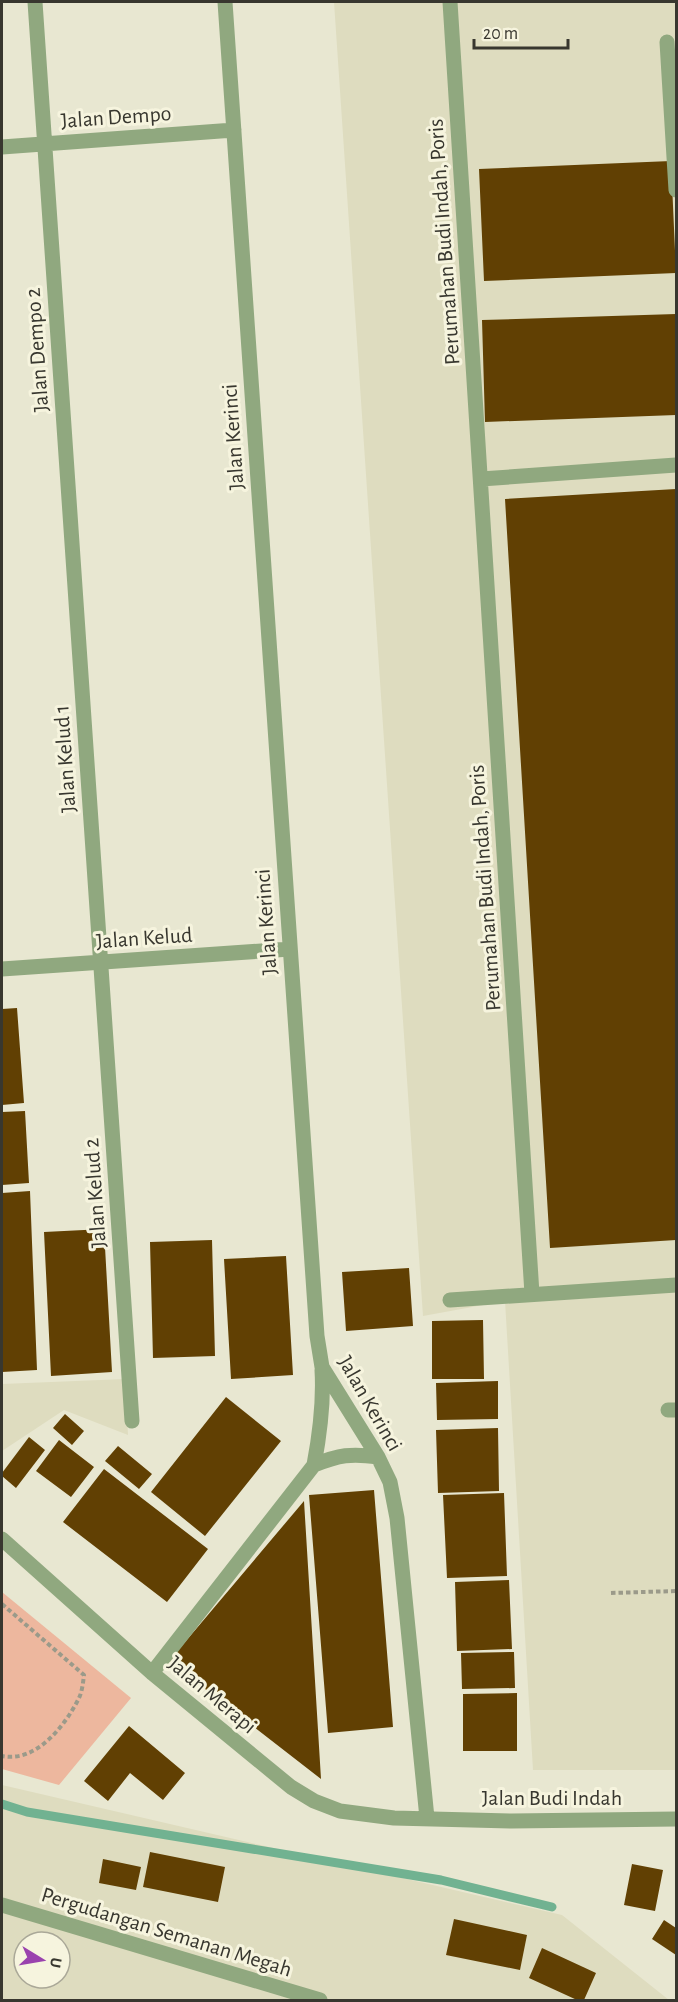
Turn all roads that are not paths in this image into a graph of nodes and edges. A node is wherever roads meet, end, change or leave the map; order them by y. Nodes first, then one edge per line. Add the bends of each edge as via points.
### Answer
1 (35, 2) edge
2 (225, 2) edge
3 (450, 2) edge
4 (667, 42) dead end
5 (234, 130) junction
6 (45, 144) junction
7 (2, 147) edge
8 (676, 190) edge
9 (676, 465) edge
10 (481, 479) junction
11 (73, 553) joint
12 (290, 949) junction
13 (101, 962) junction
14 (2, 969) edge
15 (676, 1285) edge
16 (532, 1294) junction
17 (450, 1300) dead end
18 (322, 1367) junction
19 (132, 1421) dead end
20 (378, 1457) junction
21 (314, 1465) junction
22 (2, 1539) edge
23 (152, 1673) junction
24 (427, 1818) junction
25 (676, 1820) edge
26 (2, 1905) edge
27 (320, 2001) edge

1 - 6 street, Jalan Dempo 2
2 - 5 street, Jalan Kerinci
3 - 10 street, Perumahan Budi Indah, Poris
4 - 8 street
5 - 6 street, Jalan Dempo
5 - 12 street, Jalan Kerinci
6 - 7 street, Jalan Dempo
6 - 11 street, Jalan Dempo 2
9 - 10 street
10 - 16 street, Perumahan Budi Indah, Poris
11 - 13 street, Jalan Kelud 1
12 - 13 street, Jalan Kelud
12 - 18 street, Jalan Kerinci via 316,1336
13 - 14 street, Jalan Kelud
13 - 19 street, Jalan Kelud 2
15 - 16 street
16 - 17 street
18 - 20 street, Jalan Kerinci
18 - 21 street via 324,1393
20 - 21 street via 357,1454
20 - 24 street, Jalan Kerinci via 390,1482 397,1518
21 - 23 street
22 - 23 street, Jalan Merapi
23 - 24 street, Jalan Merapi via 291,1787 314,1801 362,1815
24 - 25 street, Jalan Budi Indah
26 - 27 street, Pergudangan Semanan Megah

